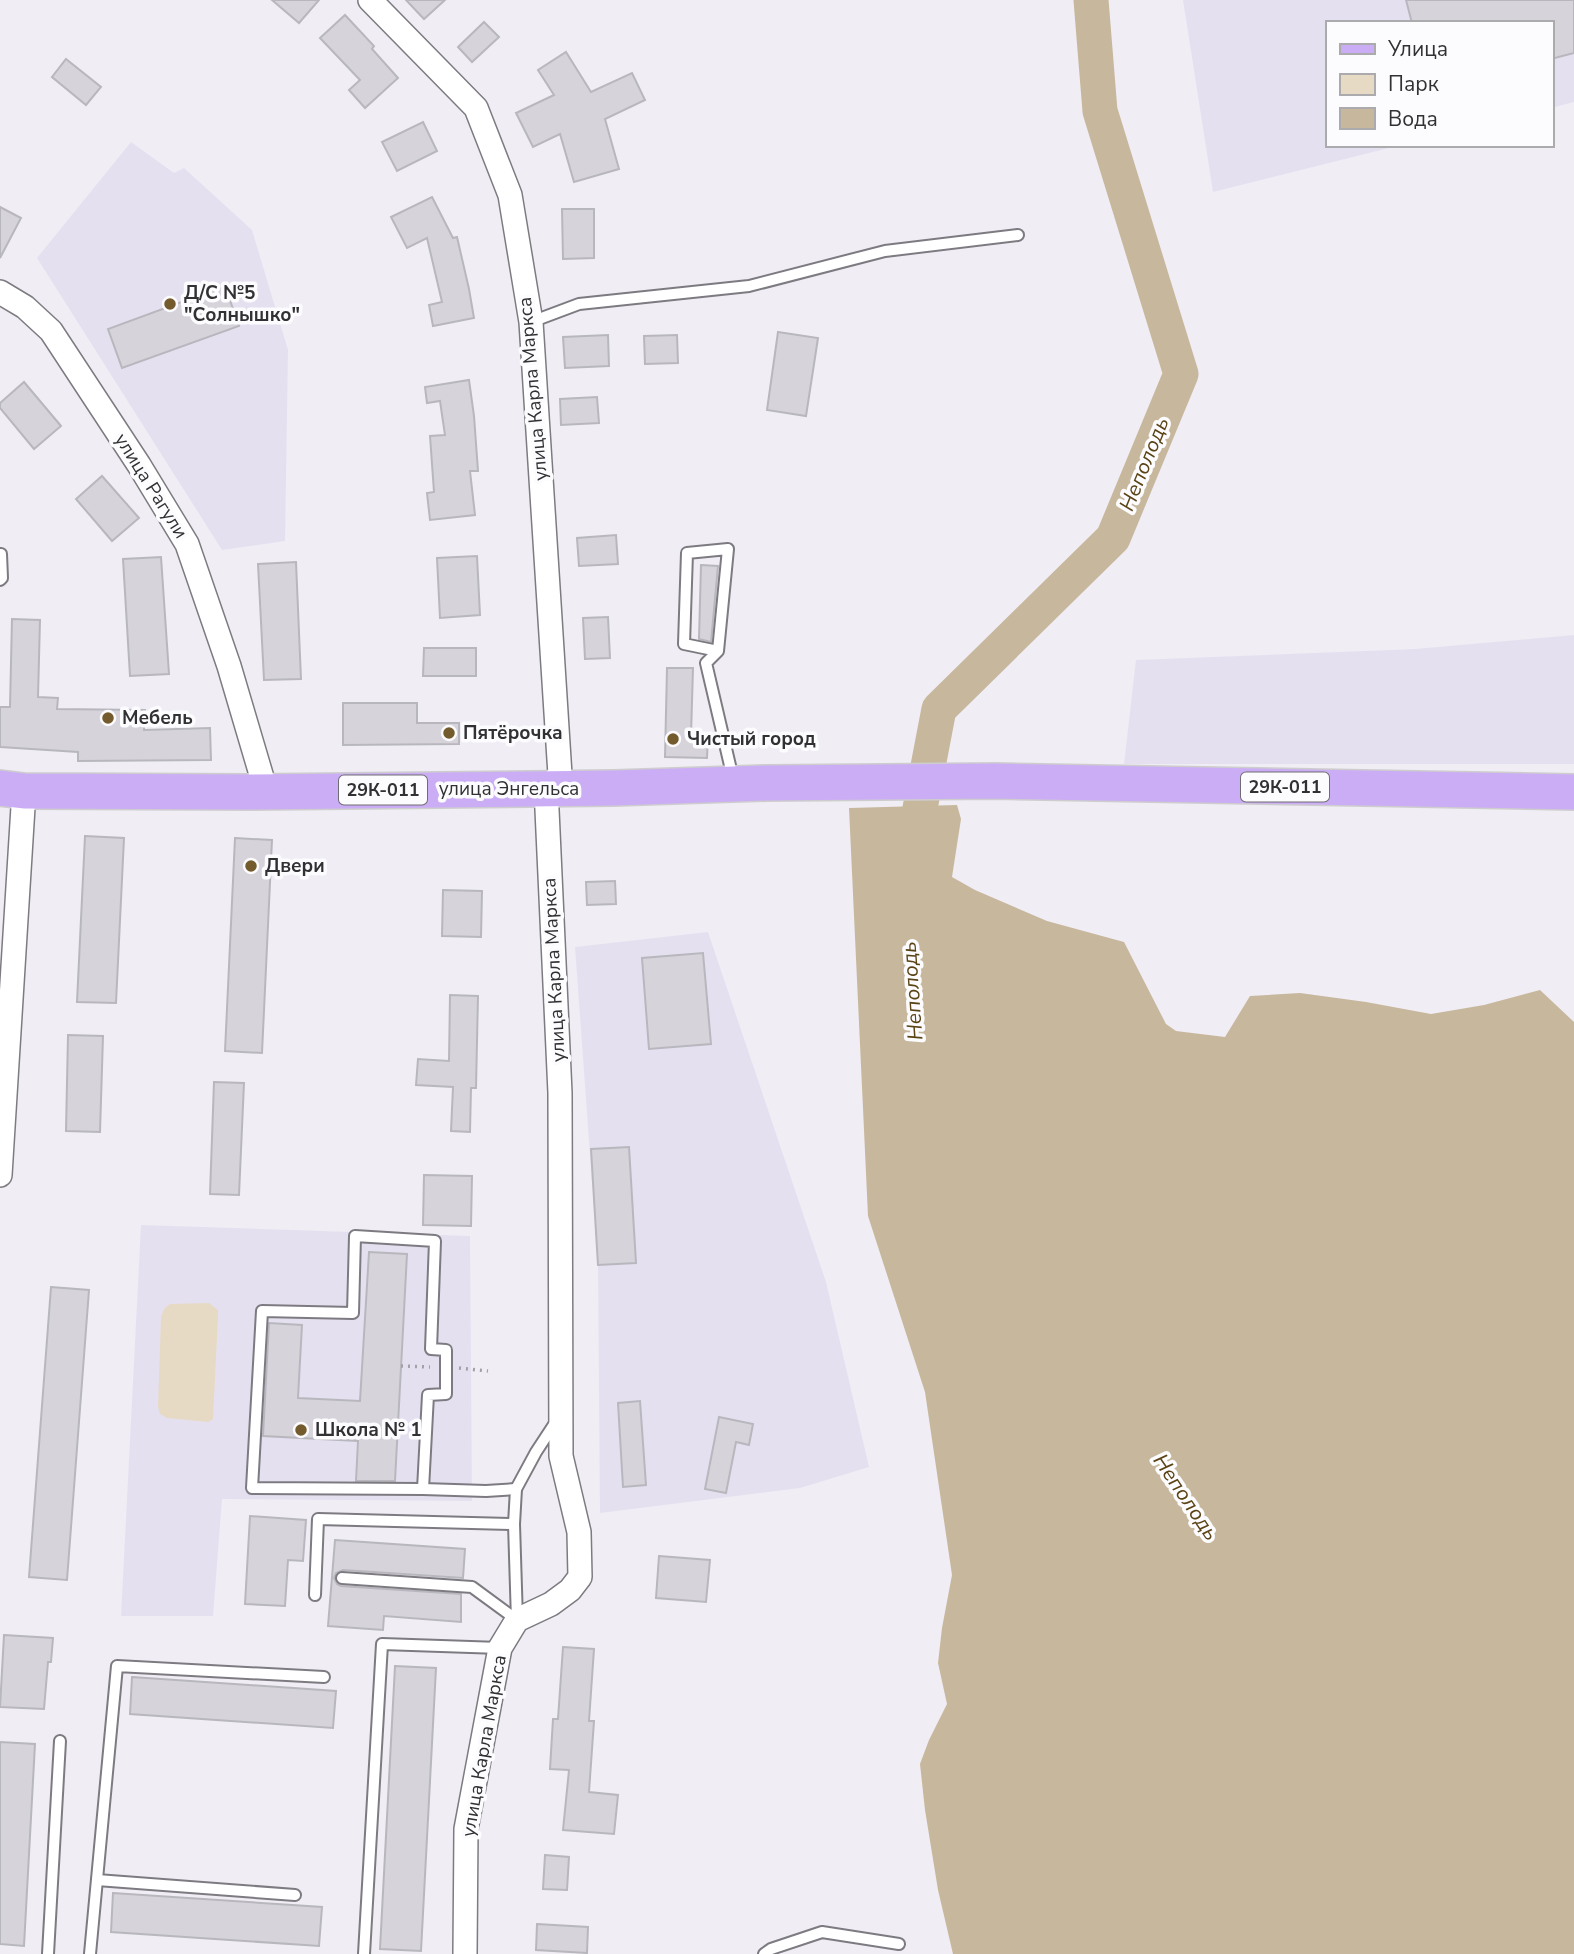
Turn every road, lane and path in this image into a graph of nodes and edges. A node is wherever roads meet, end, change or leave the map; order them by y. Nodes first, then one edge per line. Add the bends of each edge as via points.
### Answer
1 (370, 0) edge
2 (1018, 235) dead end
3 (0, 292) edge
4 (531, 322) junction
5 (1, 554) edge
6 (0, 580) edge
7 (719, 651) junction
8 (716, 785) junction
9 (545, 788) junction
10 (12, 789) edge
11 (251, 792) junction
12 (1574, 792) edge
13 (4, 1044) edge
14 (0, 1175) edge
15 (561, 1415) junction
16 (423, 1489) junction
17 (516, 1489) junction
18 (514, 1524) junction
19 (342, 1578) dead end
20 (315, 1595) dead end
21 (517, 1620) junction
22 (500, 1648) junction
23 (324, 1677) dead end
24 (60, 1741) dead end
25 (96, 1880) junction
26 (295, 1895) dead end
27 (899, 1944) dead end
28 (48, 1954) edge
29 (90, 1954) edge
30 (364, 1954) edge
31 (465, 1954) edge
32 (764, 1954) edge

1 - 4 street, улица Карла Маркса via 476,108 510,195
2 - 4 lane via 885,251 749,286 579,304
3 - 11 street, улица Рагули via 51,331 187,544 262,781
4 - 9 street, улица Карла Маркса via 560,775
5 - 6 lane
7 - 7 lane via 729,549 687,553 684,644
7 - 8 lane via 706,663 732,774
8 - 9 main road, улица Энгельса / 29К-011
8 - 12 main road, улица Энгельса / 29К-011 via 996,781
9 - 11 main road, улица Энгельса / 29К-011
9 - 15 street, улица Карла Маркса via 560,1093
10 - 11 main road, улица Энгельса / 29К-011
10 - 13 street
13 - 14 street
15 - 17 lane
15 - 21 street, улица Карла Маркса via 561,1456 579,1532 580,1577 551,1604
16 - 16 lane via 252,1488 262,1311 353,1313 355,1236 435,1241 431,1349 446,1350 446,1394 428,1395
16 - 17 lane
17 - 18 lane
18 - 20 lane via 318,1519
18 - 21 lane
19 - 21 lane via 472,1587
21 - 22 street, улица Карла Маркса
22 - 30 lane via 382,1644
22 - 31 street, улица Карла Маркса via 466,1829
23 - 25 lane via 117,1666
24 - 28 lane
25 - 26 lane
25 - 29 lane
27 - 32 lane via 822,1932

